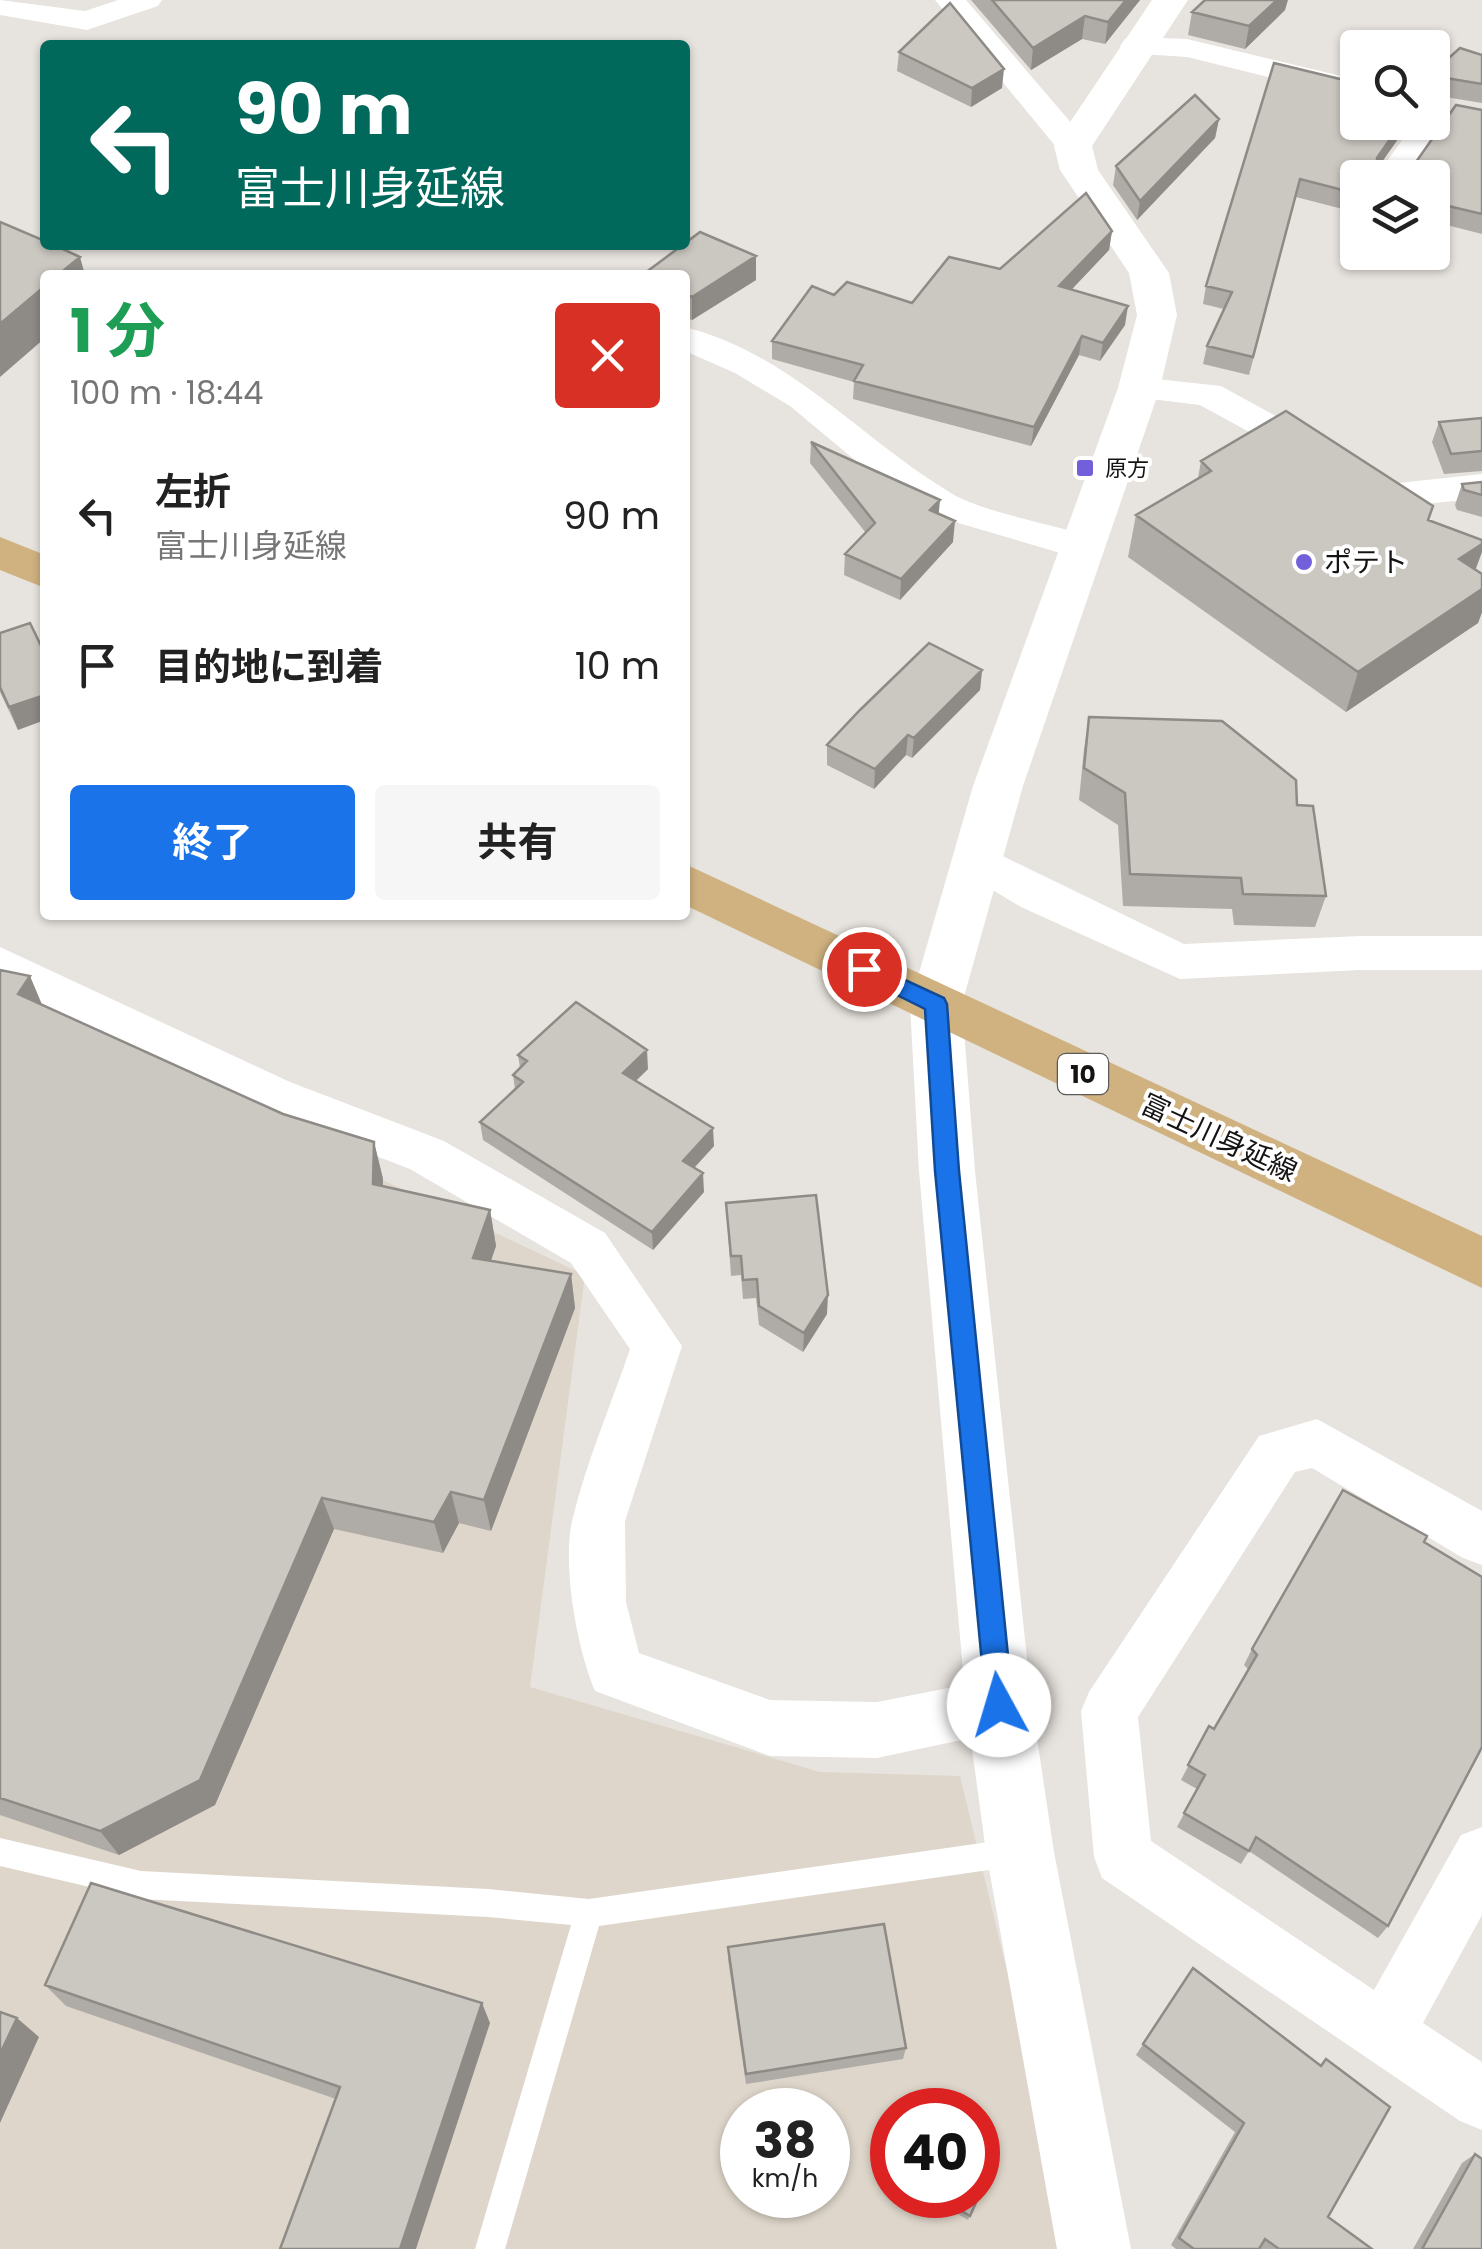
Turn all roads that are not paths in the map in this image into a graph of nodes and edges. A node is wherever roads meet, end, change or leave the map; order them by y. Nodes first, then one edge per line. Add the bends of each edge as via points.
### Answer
1 (148, 0) edge
2 (950, 0) edge
3 (1170, 0) edge
4 (0, 6) edge
5 (1136, 46) junction
6 (1340, 86) edge
7 (1419, 140) edge
8 (1073, 146) junction
9 (1404, 160) edge
10 (690, 340) edge
11 (1139, 388) junction
12 (1482, 486) edge
13 (1389, 496) junction
14 (1439, 528) edge
15 (1084, 547) junction
16 (0, 552) edge
17 (40, 572) edge
18 (976, 860) junction
19 (690, 885) edge
20 (1482, 953) edge
21 (0, 964) edge
22 (936, 1004) junction
23 (1482, 1263) edge
24 (1482, 1540) edge
25 (999, 1705) junction
26 (0, 1852) edge
27 (1020, 1852) junction
28 (1482, 1856) edge
29 (589, 1913) junction
30 (1384, 2033) junction
31 (1482, 2099) edge
32 (490, 2249) edge
33 (1094, 2249) edge

1 - 4 street via 87,21
2 - 8 street
3 - 5 street
5 - 6 street via 1187,48
5 - 8 street
7 - 9 street
8 - 11 street via 1080,170 1150,273 1158,314
10 - 15 street via 803,398 941,505
11 - 13 street via 1208,394 1241,408
11 - 15 street
12 - 13 street
13 - 14 street
15 - 18 street
16 - 17 main road
18 - 20 street via 1180,962
18 - 22 street
19 - 22 main road, 富士川身延線 / 10
21 - 25 street via 274,1096 427,1154 588,1248 657,1346 598,1520 599,1602 616,1672 770,1728 877,1730
22 - 23 main road, 富士川身延線 / 10
22 - 25 street
24 - 30 street via 1317,1443 1278,1452 1109,1711 1124,1857
25 - 27 street
26 - 29 lane via 141,1885
27 - 29 lane
27 - 33 street
28 - 30 street
29 - 32 lane
30 - 31 street

